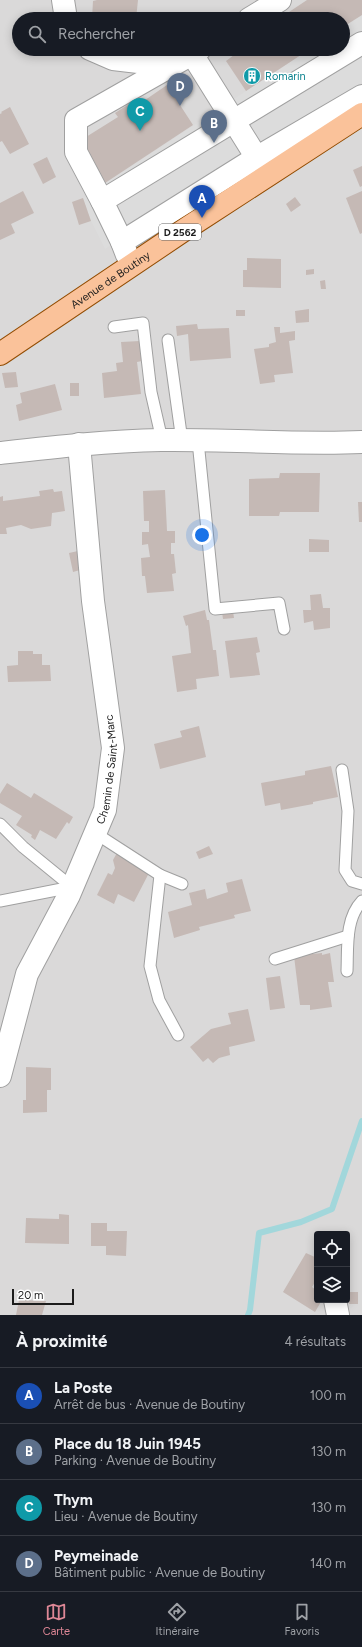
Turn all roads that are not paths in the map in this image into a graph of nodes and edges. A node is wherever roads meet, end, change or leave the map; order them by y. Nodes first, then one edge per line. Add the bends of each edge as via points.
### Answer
1 (63, 0) edge
2 (280, 0) edge
3 (65, 12) edge
4 (260, 12) edge
5 (362, 43) edge
6 (350, 50) edge
7 (106, 56) edge
8 (176, 56) edge
9 (187, 56) edge
10 (199, 56) edge
11 (340, 56) edge
12 (362, 96) edge
13 (362, 114) edge
14 (233, 121) junction
15 (262, 167) junction
16 (102, 201) junction
17 (122, 242) junction
18 (131, 266) junction
19 (114, 327) dead end
20 (168, 340) dead end
21 (0, 354) edge
22 (181, 441) junction
23 (362, 442) edge
24 (79, 444) junction
25 (0, 453) edge
26 (284, 629) dead end
27 (342, 770) dead end
28 (0, 824) edge
29 (95, 832) junction
30 (160, 875) junction
31 (182, 884) dead end
32 (362, 884) edge
33 (72, 887) junction
34 (0, 901) edge
35 (362, 901) edge
36 (348, 936) junction
37 (275, 959) dead end
38 (347, 970) dead end
39 (178, 1034) dead end
40 (2, 1053) edge
41 (0, 1076) edge
42 (336, 1303) edge
43 (338, 1315) edge

1 - 3 street
2 - 4 street
5 - 6 street
7 - 8 street via 147,63
9 - 16 street via 76,120 76,152
10 - 14 street
11 - 14 street
12 - 15 street
13 - 15 main road, Avenue de Boutiny / D 2562
14 - 15 street
14 - 16 street
15 - 17 street
15 - 18 main road, Avenue de Boutiny / D 2562
16 - 17 street
17 - 18 street
18 - 21 main road, Avenue de Boutiny / D 2562
19 - 22 lane via 143,323 152,392
20 - 22 lane
22 - 23 street via 318,444
22 - 24 street
22 - 26 lane via 215,609 279,603
24 - 25 street
24 - 29 street, Chemin de Saint-Marc via 93,601 113,748 105,810
27 - 32 lane via 348,811 345,870 352,881
28 - 33 lane via 23,847
29 - 30 lane
29 - 33 street, Chemin de Saint-Marc
30 - 31 lane
30 - 39 lane via 150,966 159,1000
33 - 34 lane
33 - 40 street, Chemin de Saint-Marc via 27,974
35 - 36 lane via 354,909
36 - 37 lane
36 - 38 lane
40 - 41 street, Chemin de Saint-Marc
42 - 43 street

